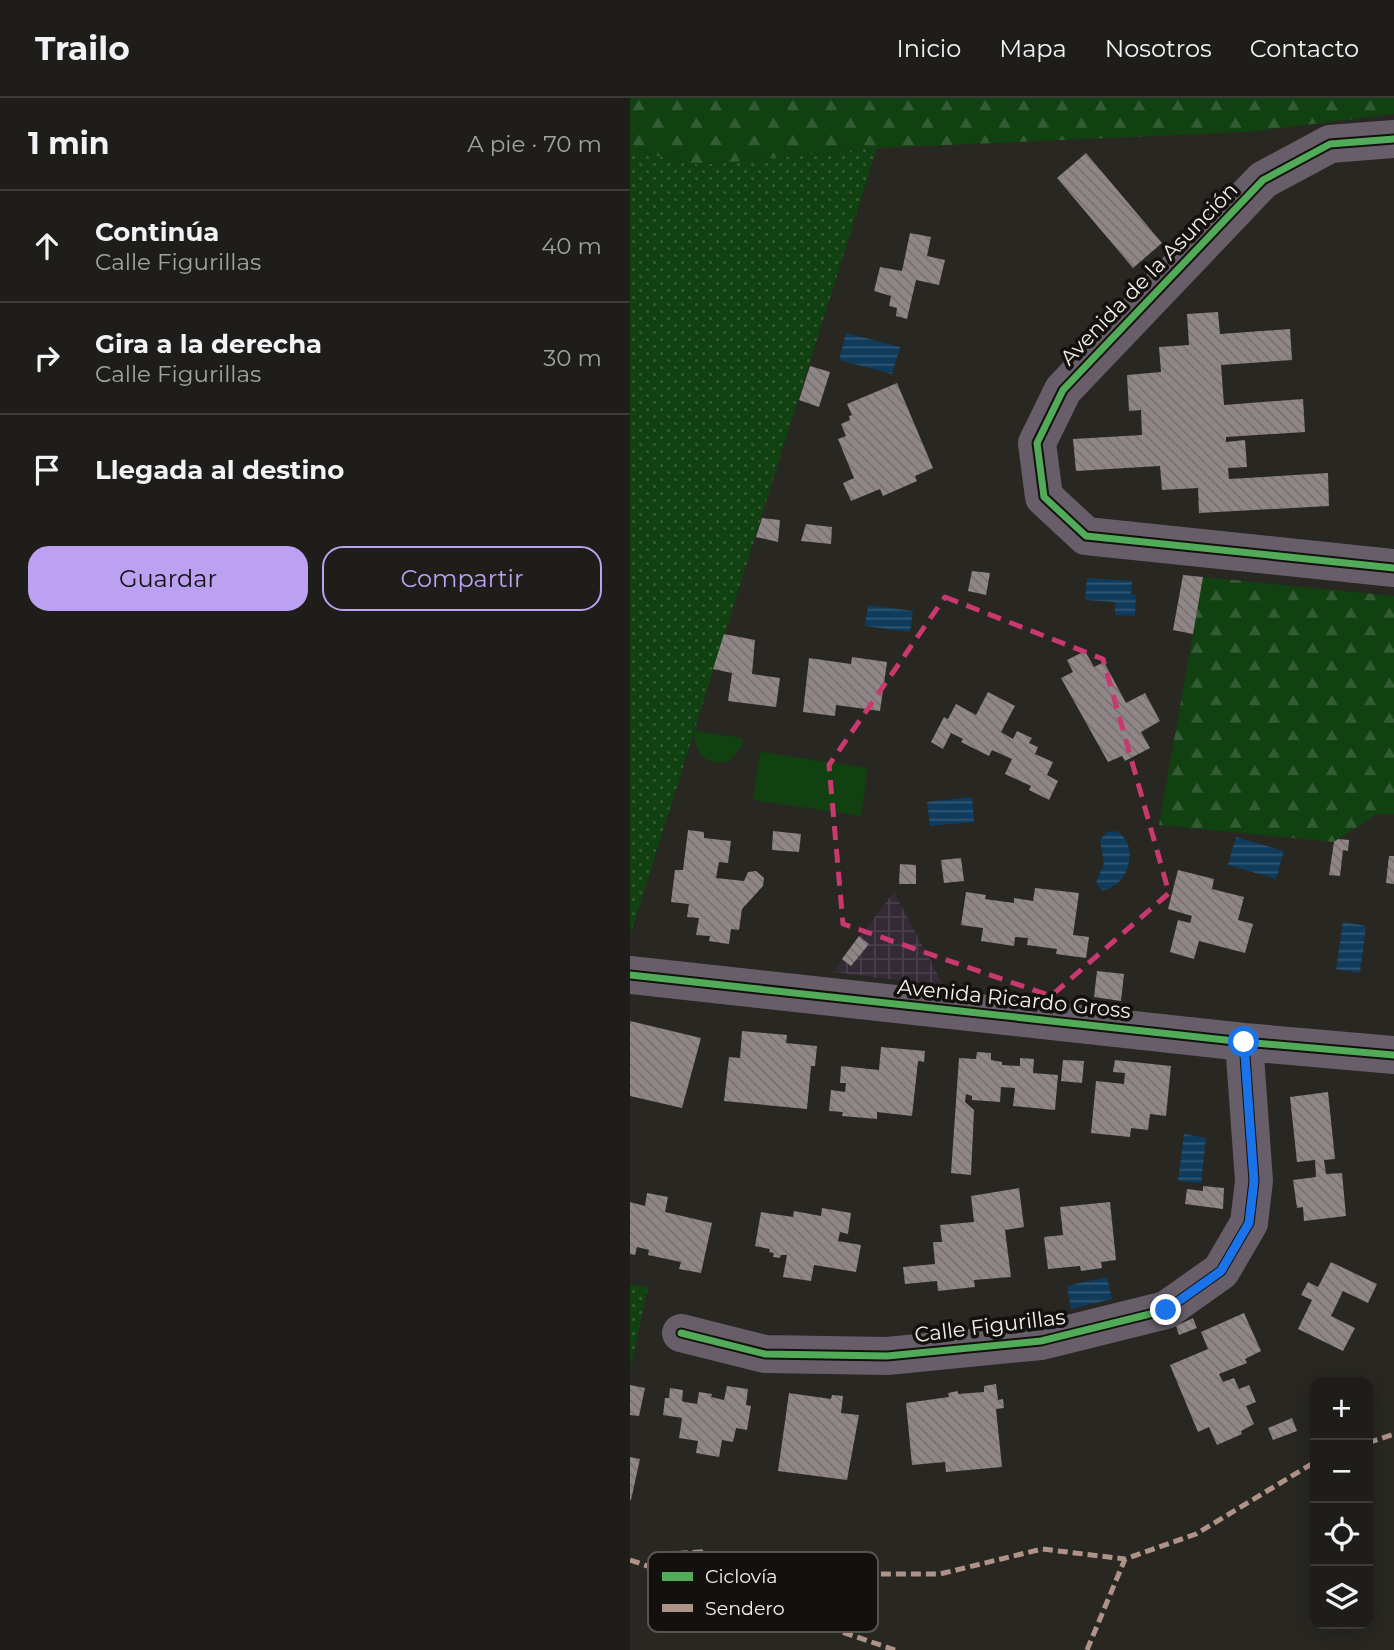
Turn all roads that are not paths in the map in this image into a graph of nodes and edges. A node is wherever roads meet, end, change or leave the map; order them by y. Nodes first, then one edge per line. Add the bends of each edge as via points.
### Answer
1 (1394, 139) edge
2 (1394, 568) edge
3 (630, 975) edge
4 (1244, 1042) junction
5 (1394, 1055) edge
6 (681, 1333) dead end

1 - 2 street, Avenida de la Asunción via 1330,144 1263,180 1063,390 1037,443 1044,497 1086,536
3 - 4 street, Avenida Ricardo Gross
4 - 5 street, Avenida Ricardo Gross
4 - 6 street, Calle Figurillas via 1254,1181 1249,1223 1221,1271 1166,1310 1041,1341 887,1356 765,1354

